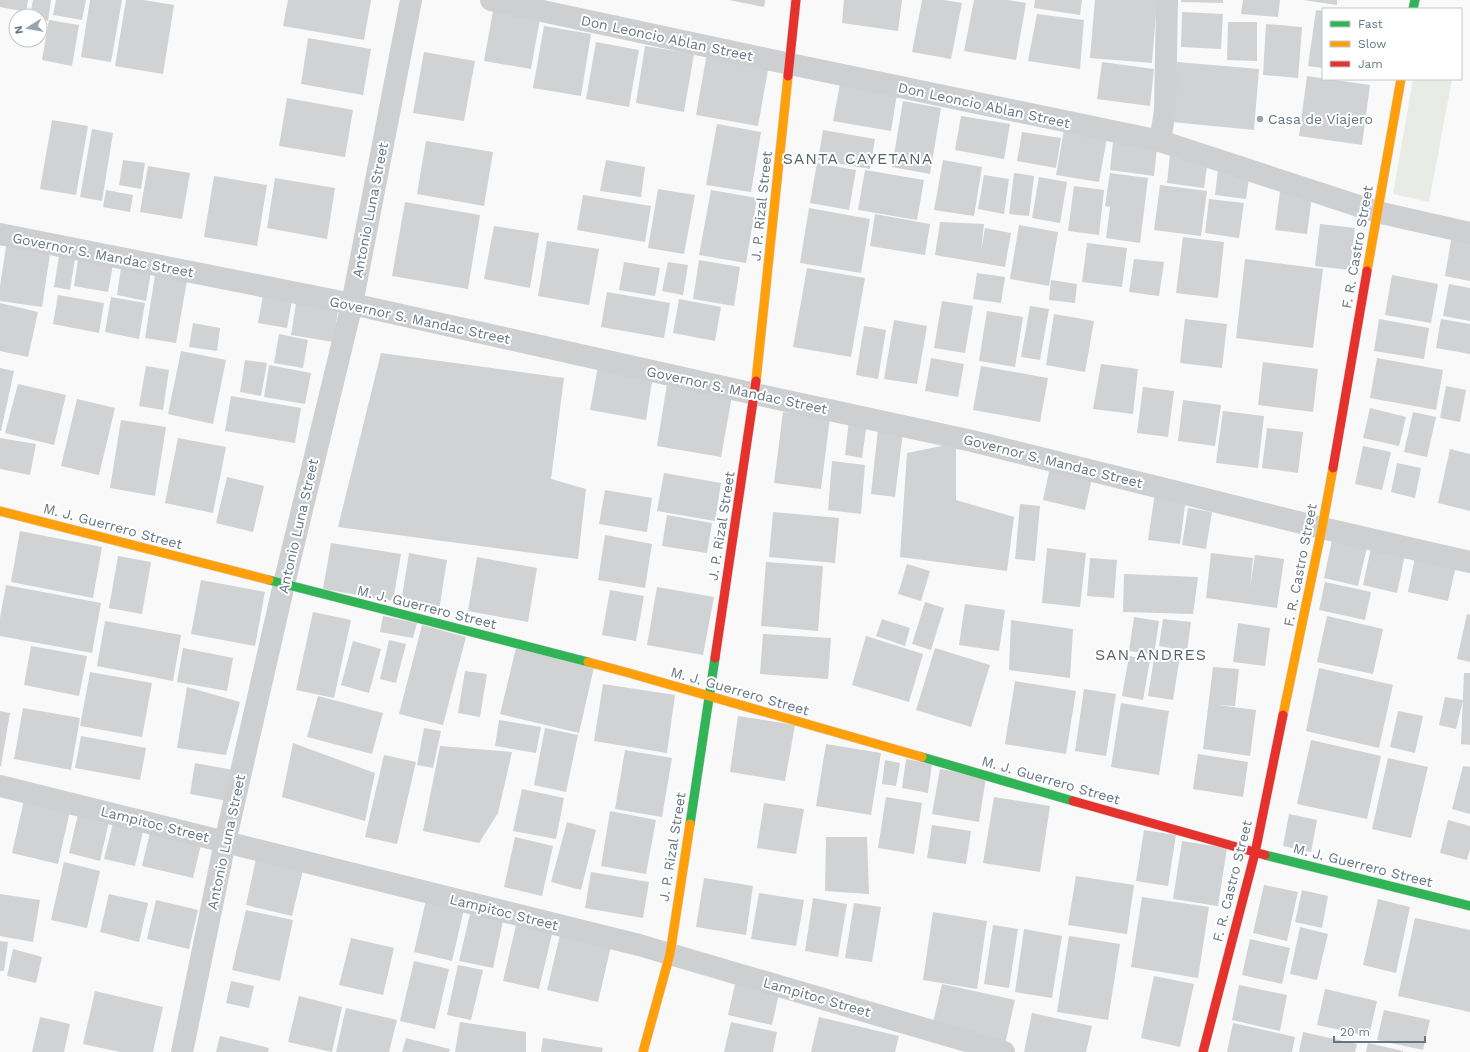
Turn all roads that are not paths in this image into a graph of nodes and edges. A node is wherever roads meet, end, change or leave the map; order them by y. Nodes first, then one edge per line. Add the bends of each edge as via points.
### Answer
1 (411, 0) edge
2 (491, 0) edge
3 (796, 0) edge
4 (1167, 0) edge
5 (790, 64) junction
6 (1401, 80) edge
7 (1160, 141) junction
8 (1377, 212) junction
9 (1470, 233) edge
10 (0, 234) edge
11 (352, 304) junction
12 (755, 394) junction
13 (0, 511) edge
14 (1322, 528) junction
15 (1470, 562) edge
16 (284, 584) junction
17 (710, 697) junction
18 (0, 786) edge
19 (225, 842) junction
20 (1255, 853) junction
21 (1470, 906) edge
22 (670, 954) junction
23 (182, 1052) edge
24 (643, 1052) edge
25 (1004, 1052) edge
26 (1203, 1052) edge

1 - 11 street, Antonio Luna Street
2 - 5 street, Don Leoncio Ablan Street
3 - 5 main road, J. P. Rizal Street
4 - 7 street via 1165,111
5 - 7 street, Don Leoncio Ablan Street
5 - 12 main road, J. P. Rizal Street
6 - 8 main road, F. R. Castro Street
7 - 8 street, Don Leoncio Ablan Street
8 - 9 street, Don Leoncio Ablan Street
8 - 14 main road, F. R. Castro Street
10 - 11 street, Governor S. Mandac Street
11 - 12 street, Governor S. Mandac Street
11 - 16 street, Antonio Luna Street
12 - 14 street, Governor S. Mandac Street via 972,440
12 - 17 main road, J. P. Rizal Street
13 - 16 main road, M. J. Guerrero Street
14 - 15 street, Governor S. Mandac Street
14 - 20 main road, F. R. Castro Street
16 - 17 main road, M. J. Guerrero Street via 629,673
16 - 19 street, Antonio Luna Street
17 - 20 main road, M. J. Guerrero Street
17 - 22 main road, J. P. Rizal Street
18 - 19 street, Lampitoc Street
19 - 22 street, Lampitoc Street
19 - 23 street, Antonio Luna Street
20 - 21 main road, M. J. Guerrero Street
20 - 26 main road, F. R. Castro Street
22 - 24 main road, J. P. Rizal Street
22 - 25 street, Lampitoc Street

